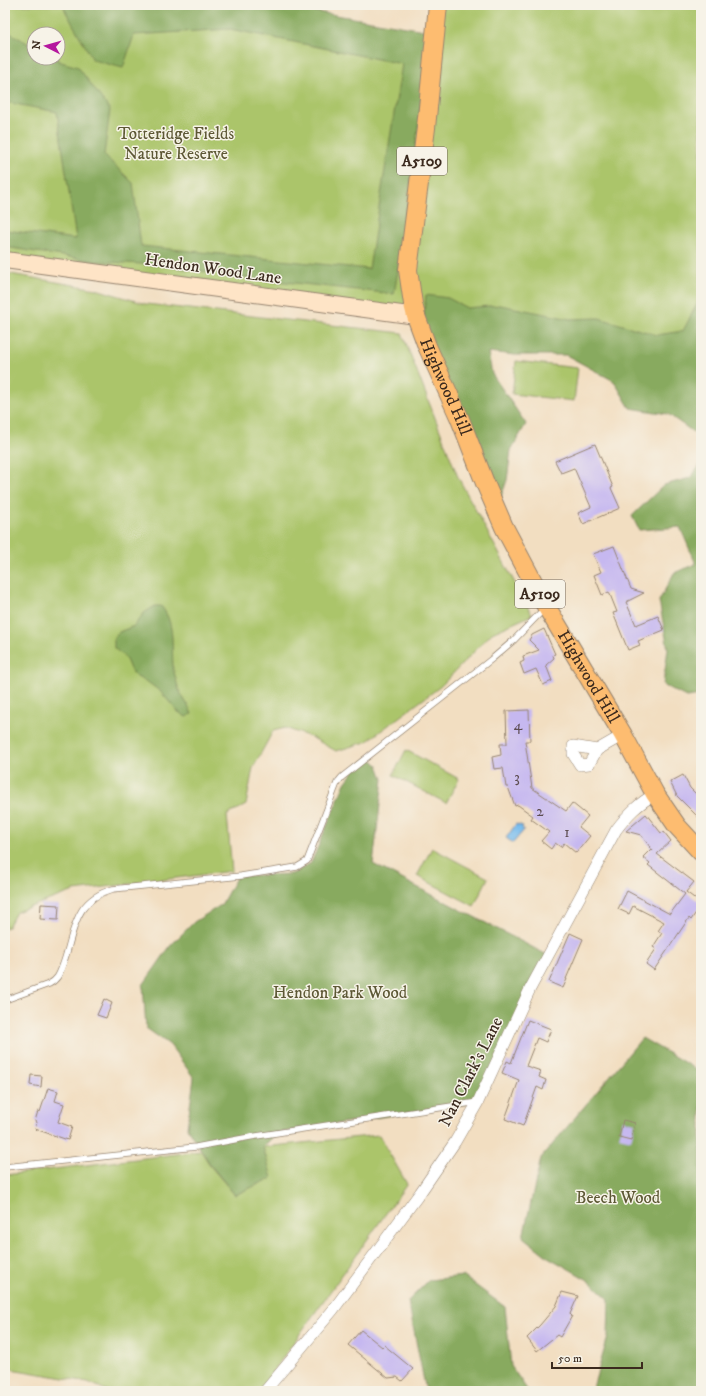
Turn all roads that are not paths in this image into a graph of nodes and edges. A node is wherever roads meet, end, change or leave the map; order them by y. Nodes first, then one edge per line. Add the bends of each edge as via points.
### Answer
1 (438, 5) edge
2 (5, 260) edge
3 (416, 316) junction
4 (546, 606) junction
5 (623, 735) junction
6 (597, 750) dead end
7 (655, 794) junction
8 (701, 852) edge
9 (5, 1000) edge
10 (478, 1102) junction
11 (5, 1167) edge
12 (264, 1391) edge

1 - 3 main road, A5109 via 408,270
2 - 3 main road, Hendon Wood Lane
3 - 4 main road, Highwood Hill / A5109 via 504,527
4 - 5 main road, Highwood Hill / A5109
4 - 9 lane via 493,658 342,777 337,783 307,861 296,867 255,874 104,892 82,909 76,919 64,961 55,981
5 - 6 street
5 - 7 main road, Highwood Hill / A5109
7 - 8 main road, Highwood Hill / A5109 via 677,826
7 - 10 street, Nan Clark's Lane via 628,814 616,830 530,989
10 - 11 lane via 196,1147
10 - 12 street, Nan Clark's Lane via 455,1142 411,1206 333,1310

